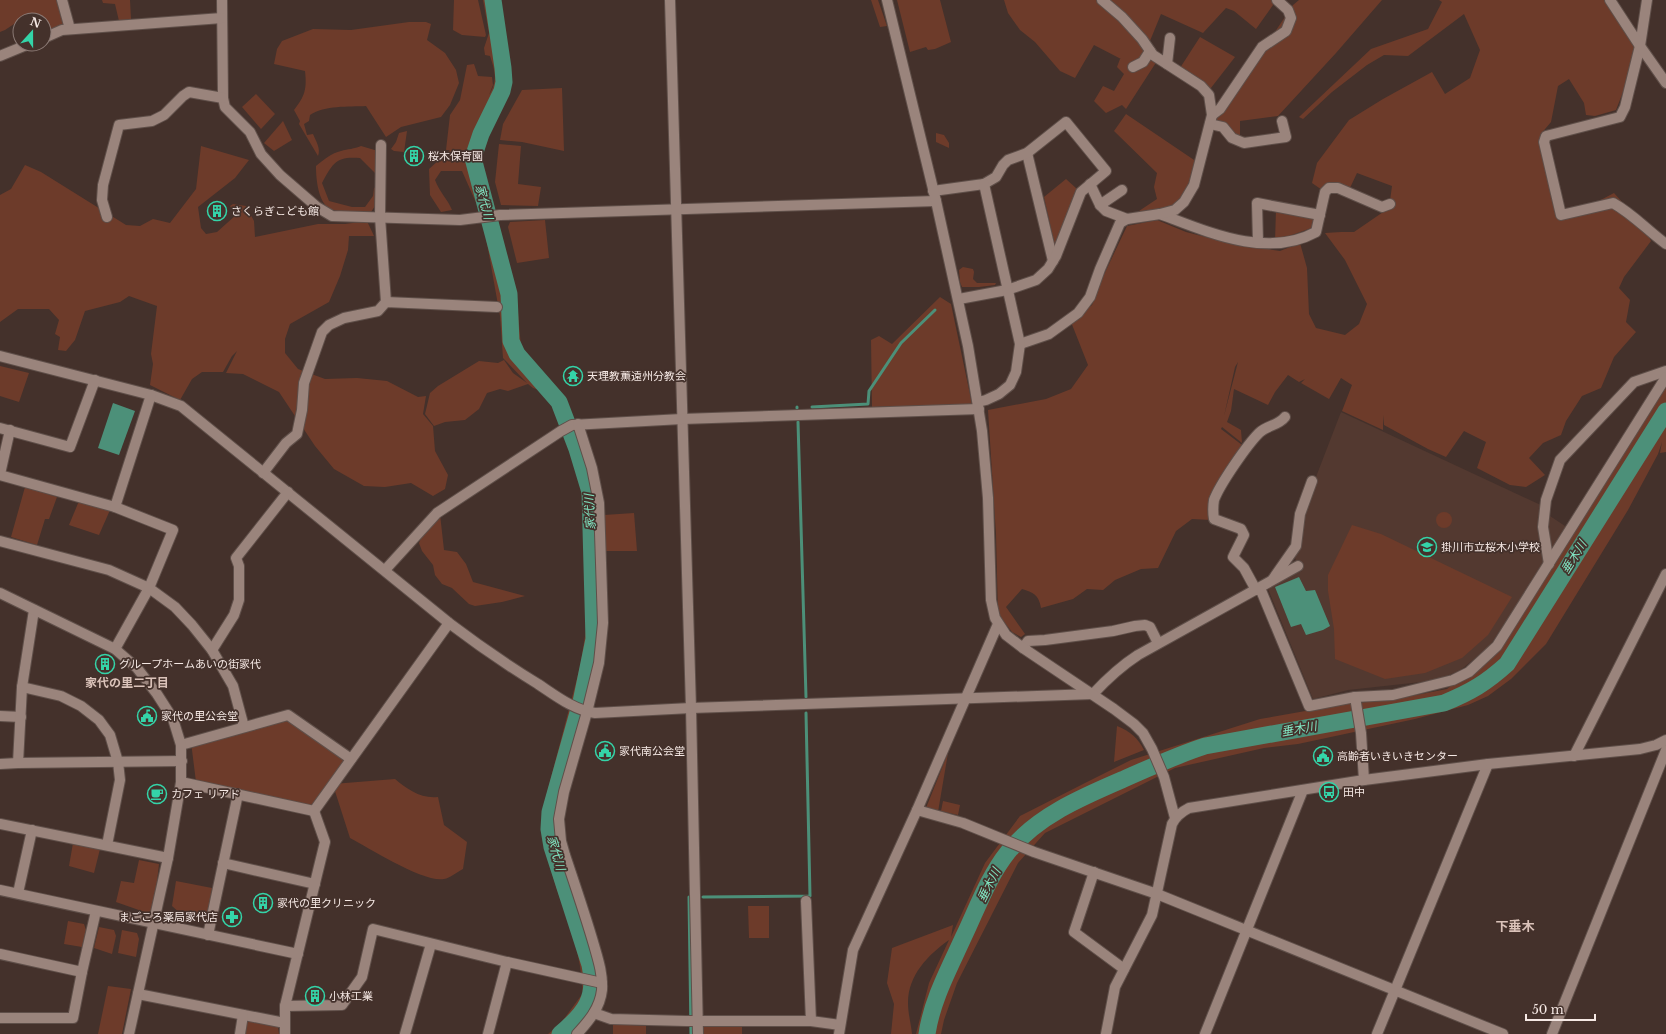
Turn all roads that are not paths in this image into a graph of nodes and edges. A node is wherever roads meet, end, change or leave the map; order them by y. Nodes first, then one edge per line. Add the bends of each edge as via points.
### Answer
1 (62, 0) edge
2 (222, 0) edge
3 (670, 0) edge
4 (887, 0) edge
5 (1102, 0) edge
6 (1277, 0) edge
7 (1610, 0) edge
8 (1647, 0) edge
9 (222, 18) junction
10 (70, 29) junction
11 (52, 34) edge
12 (1170, 38) dead end
13 (1640, 46) junction
14 (12, 51) edge
15 (1150, 51) junction
16 (0, 56) edge
17 (1167, 64) junction
18 (1133, 67) dead end
19 (1666, 83) edge
20 (223, 98) junction
21 (1211, 119) junction
22 (1282, 121) dead end
23 (381, 145) dead end
24 (1027, 153) junction
25 (984, 184) junction
26 (1090, 184) junction
27 (1122, 190) dead end
28 (934, 196) junction
29 (1390, 204) dead end
30 (1100, 205) junction
31 (676, 208) junction
32 (1160, 214) junction
33 (1320, 215) junction
34 (107, 217) dead end
35 (380, 217) junction
36 (1127, 219) junction
37 (1258, 242) junction
38 (1666, 244) edge
39 (1053, 260) junction
40 (1007, 290) junction
41 (959, 299) junction
42 (386, 302) junction
43 (497, 307) dead end
44 (1020, 344) junction
45 (0, 356) edge
46 (1666, 371) edge
47 (1666, 377) edge
48 (95, 380) junction
49 (151, 395) junction
50 (978, 405) junction
51 (1285, 417) dead end
52 (682, 419) junction
53 (575, 424) junction
54 (5, 429) edge
55 (263, 473) junction
56 (0, 474) edge
57 (1312, 481) dead end
58 (288, 492) junction
59 (115, 507) junction
60 (0, 541) edge
61 (1549, 564) junction
62 (1298, 566) dead end
63 (385, 570) junction
64 (1666, 574) edge
65 (1273, 580) junction
66 (149, 588) junction
67 (1258, 589) junction
68 (0, 593) edge
69 (34, 610) junction
70 (449, 623) junction
71 (998, 624) junction
72 (1158, 644) junction
73 (1023, 648) junction
74 (115, 649) junction
75 (212, 650) junction
76 (22, 687) junction
77 (1093, 694) junction
78 (964, 699) junction
79 (1356, 700) junction
80 (691, 708) junction
81 (585, 711) junction
82 (0, 716) edge
83 (21, 717) junction
84 (244, 727) junction
85 (1665, 744) edge
86 (181, 745) junction
87 (1574, 756) junction
88 (352, 759) junction
89 (182, 761) junction
90 (118, 762) junction
91 (18, 763) junction
92 (0, 764) edge
93 (1488, 764) junction
94 (1364, 780) junction
95 (181, 782) junction
96 (1303, 790) junction
97 (238, 794) junction
98 (917, 810) junction
99 (314, 811) junction
100 (1175, 818) junction
101 (0, 824) edge
102 (32, 830) junction
103 (107, 846) junction
104 (168, 858) junction
105 (223, 863) junction
106 (1094, 872) junction
107 (315, 884) junction
108 (0, 890) edge
109 (18, 894) junction
110 (1157, 894) junction
111 (806, 901) dead end
112 (96, 910) junction
113 (153, 922) junction
114 (1247, 929) junction
115 (208, 935) junction
116 (430, 944) junction
117 (0, 954) edge
118 (298, 954) junction
119 (507, 962) junction
120 (1124, 969) junction
121 (82, 972) junction
122 (600, 983) junction
123 (1396, 990) junction
124 (138, 994) junction
125 (285, 1006) junction
126 (594, 1013) junction
127 (243, 1015) junction
128 (0, 1018) edge
129 (693, 1021) junction
130 (811, 1021) junction
131 (285, 1023) junction
132 (839, 1029) edge
133 (129, 1034) edge
134 (240, 1034) edge
135 (285, 1034) edge
136 (405, 1034) edge
137 (488, 1034) edge
138 (577, 1034) edge
139 (698, 1034) edge
140 (1106, 1034) edge
141 (1205, 1034) edge
142 (1377, 1034) edge
143 (1503, 1034) edge
144 (1552, 1034) edge

1 - 10 street
2 - 9 street
3 - 31 street
4 - 28 street
5 - 15 street via 1122,17
6 - 21 street via 1288,10 1291,18 1286,31 1262,47
7 - 13 street
8 - 13 street
9 - 10 street
9 - 20 street
10 - 11 street
12 - 17 street
13 - 19 street
13 - 38 street via 1620,117 1546,136 1544,142 1562,215 1613,202 1629,211
14 - 16 street
15 - 17 street
15 - 18 street via 1143,62
17 - 21 street via 1201,86 1209,95
20 - 34 street via 189,92 164,115 152,121 119,125 102,185 102,200
20 - 35 street via 225,107 250,132 261,154 317,208 332,216
21 - 22 street via 1223,127 1232,138 1244,143 1286,137
21 - 32 street via 1194,185 1184,202 1175,210
23 - 35 street
24 - 25 street via 1008,160 996,177
24 - 26 street via 1066,122 1106,171
24 - 39 street
25 - 28 street
25 - 40 street
26 - 30 street
26 - 39 street via 1081,192
27 - 30 street
28 - 31 street
28 - 41 street
29 - 33 street via 1382,207 1338,188 1329,188 1325,192
30 - 36 street via 1106,212
31 - 35 street via 494,215 460,220
31 - 52 street
32 - 36 street
32 - 37 street via 1220,236
33 - 37 street via 1316,232 1306,238 1287,242
33 - 37 street via 1257,203
35 - 42 street
36 - 44 street via 1120,223 1090,298 1078,312 1048,334
39 - 40 street via 1048,269 1036,280
40 - 41 street
40 - 44 street
41 - 50 street
42 - 43 street
42 - 55 street via 378,311 344,318 329,325 322,332 304,383 297,434 286,443
44 - 50 street via 1016,372 1010,385
45 - 48 street
46 - 61 street via 1634,382 1560,460 1546,500 1542,527
47 - 61 street
48 - 49 street
48 - 54 street via 70,447
49 - 55 street via 181,406
49 - 59 street
50 - 52 street
50 - 71 street via 988,498 991,600
51 - 67 street via 1281,423 1260,432 1246,448 1214,500 1214,519 1241,529 1244,535 1233,557
52 - 53 street
52 - 80 street
53 - 63 street via 437,514
53 - 81 street via 596,482 602,582 601,647
54 - 56 street
55 - 58 street
56 - 59 street
57 - 65 street via 1300,514 1296,546
58 - 63 street
58 - 75 street via 236,558 239,566 239,600 234,615
59 - 66 street via 173,530
60 - 66 street via 109,570
61 - 79 street via 1497,646 1468,672 1453,680 1393,695
62 - 65 street
63 - 70 street
64 - 87 street
65 - 67 street
66 - 74 street
66 - 75 street via 175,607
67 - 72 street
67 - 79 street via 1310,706
68 - 69 street
69 - 74 street
69 - 76 street
70 - 81 street via 493,656 572,706
70 - 88 street
71 - 73 street via 1006,635
71 - 78 street
72 - 73 street via 1150,627 1145,625 1028,641
72 - 77 street via 1122,665
73 - 77 street
74 - 86 street via 137,668 157,694 173,719
75 - 84 street via 233,686
76 - 83 street
76 - 90 street via 61,696 81,706 99,720 110,735
77 - 78 street
77 - 100 street via 1139,728 1146,737 1164,777
78 - 80 street
78 - 98 street
79 - 94 street
80 - 81 street via 595,713
80 - 129 street
81 - 122 street via 564,792 559,829 598,960
82 - 83 street
83 - 91 street
84 - 86 street
84 - 88 street via 288,716
85 - 87 street
85 - 144 street
86 - 89 street
87 - 93 street
88 - 99 street
89 - 90 street
89 - 95 street
90 - 91 street
90 - 103 street via 120,780
91 - 92 street
93 - 94 street
93 - 123 street
94 - 96 street
95 - 97 street
95 - 104 street
96 - 100 street via 1189,808
96 - 114 street
97 - 99 street
97 - 105 street
98 - 106 street via 963,823 1034,852
98 - 132 street via 853,950
99 - 107 street via 325,842
100 - 110 street via 1170,830
101 - 102 street
102 - 103 street
102 - 109 street
103 - 104 street
104 - 113 street
105 - 107 street
105 - 115 street
106 - 110 street
106 - 120 street via 1074,932
107 - 118 street
108 - 109 street
109 - 112 street
110 - 114 street
110 - 120 street via 1152,915
111 - 130 street
112 - 113 street
112 - 121 street
113 - 115 street
113 - 124 street
114 - 123 street
114 - 141 street
115 - 118 street
116 - 119 street
116 - 125 street via 373,929 362,977 342,1005
116 - 136 street
117 - 121 street
118 - 125 street
119 - 122 street
119 - 137 street
120 - 140 street via 1112,1001
121 - 128 street via 73,1018
122 - 126 street via 600,999
123 - 142 street
123 - 143 street
124 - 127 street
124 - 133 street
125 - 131 street
126 - 129 street via 611,1019
126 - 138 street
127 - 131 street
127 - 134 street
129 - 130 street
129 - 139 street
130 - 132 street
131 - 135 street

